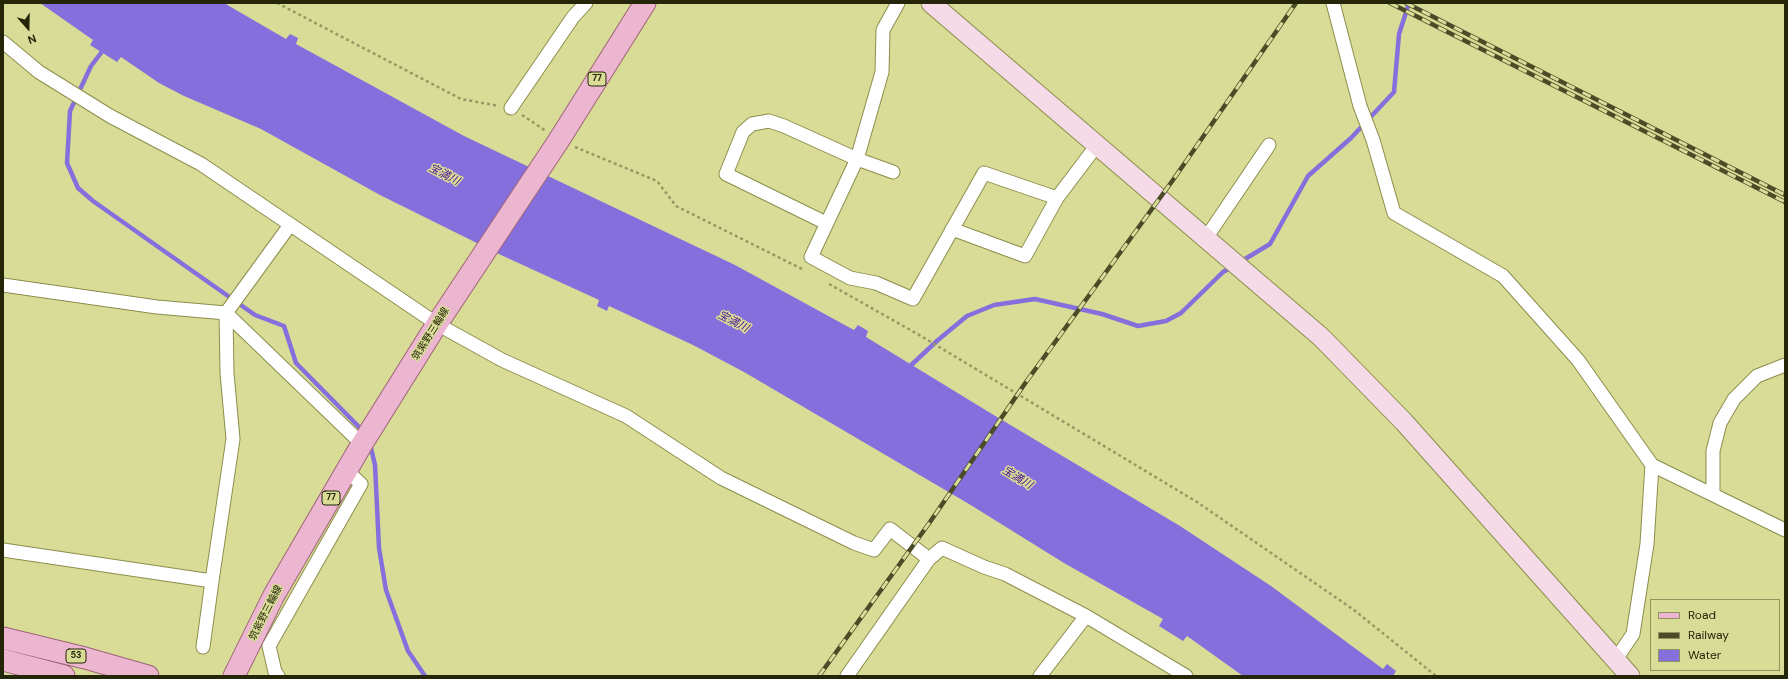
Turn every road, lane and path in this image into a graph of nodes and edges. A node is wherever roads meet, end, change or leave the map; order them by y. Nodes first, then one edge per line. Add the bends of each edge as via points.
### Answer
1 (277, 3) edge
2 (586, 3) edge
3 (645, 3) edge
4 (898, 3) edge
5 (931, 3) edge
6 (1333, 3) edge
7 (3, 42) edge
8 (511, 108) junction
9 (1097, 145) junction
10 (1269, 145) dead end
11 (554, 148) junction
12 (857, 159) junction
13 (893, 172) dead end
14 (1057, 198) junction
15 (826, 223) junction
16 (290, 225) junction
17 (952, 229) junction
18 (1206, 238) junction
19 (808, 272) dead end
20 (828, 283) dead end
21 (3, 285) edge
22 (226, 313) junction
23 (437, 324) junction
24 (1785, 365) edge
25 (362, 444) junction
26 (1652, 465) junction
27 (346, 471) junction
28 (1713, 494) junction
29 (1785, 530) edge
30 (3, 550) edge
31 (929, 559) junction
32 (212, 581) junction
33 (1086, 616) junction
34 (3, 638) edge
35 (204, 647) dead end
36 (1616, 659) junction
37 (3, 660) edge
38 (64, 676) edge
39 (148, 676) edge
40 (234, 676) edge
41 (278, 676) edge
42 (846, 676) edge
43 (1040, 676) edge
44 (1186, 676) edge
45 (1436, 676) edge
46 (1630, 676) edge

1 - 8 path via 461,99
2 - 8 street via 573,17
3 - 11 main road, 筑紫野三輪線 / 77
4 - 12 street via 884,30 882,72
5 - 9 street
6 - 26 street via 1360,108 1370,132 1394,213 1503,276 1578,360
7 - 16 street via 39,72 110,116 201,164
8 - 11 path
9 - 14 street
9 - 18 street
10 - 18 street
11 - 19 path via 657,181 676,206
11 - 23 main road, 筑紫野三輪線 / 77
12 - 13 street
12 - 15 street
12 - 15 street via 769,121 752,124 743,132 726,174
14 - 17 street via 984,173
14 - 17 street via 1025,256
15 - 17 street via 811,257 850,278 876,283 913,299
16 - 22 street
16 - 23 street
18 - 36 street via 1321,336 1404,422
20 - 45 path via 1197,502 1354,610
21 - 22 street via 157,307
22 - 25 street
22 - 32 street via 227,373 233,439
23 - 25 main road, 筑紫野三輪線 / 77
23 - 31 street via 502,360 626,416 721,478 854,543 874,550 890,529
24 - 28 street via 1757,376 1734,399 1720,423 1713,451
25 - 27 main road, 筑紫野三輪線 / 77
26 - 28 street
26 - 36 street via 1647,544 1633,634
27 - 40 main road, 筑紫野三輪線 / 77 via 274,595
27 - 41 street via 361,484 269,646
28 - 29 street
30 - 32 street
31 - 33 street via 942,548 1005,574
31 - 42 street
32 - 35 street
33 - 43 street
33 - 44 street
34 - 39 main road, 53
36 - 46 street
37 - 38 main road, 53

